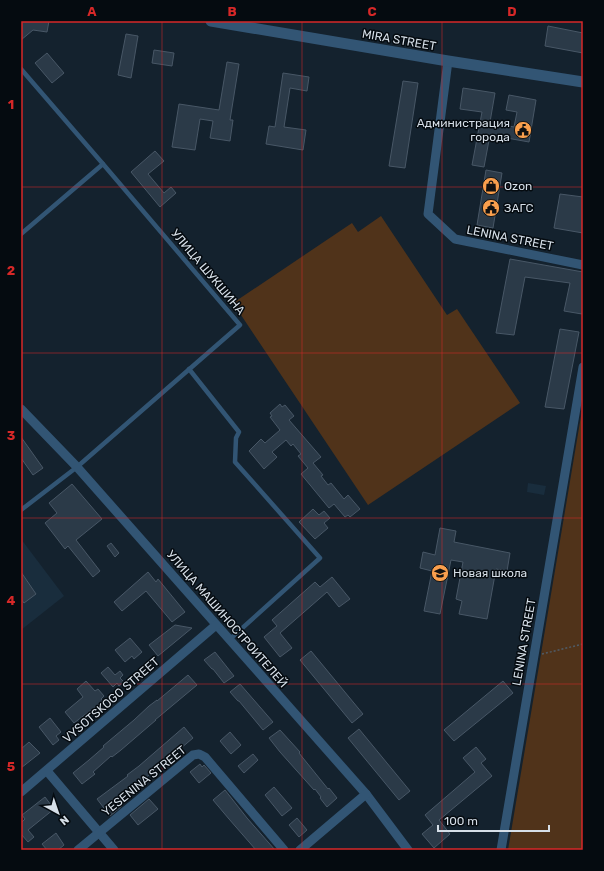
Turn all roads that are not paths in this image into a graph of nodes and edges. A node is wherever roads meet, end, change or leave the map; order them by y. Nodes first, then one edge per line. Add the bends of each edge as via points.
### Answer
1 (211, 21) edge
2 (448, 61) junction
3 (21, 69) edge
4 (583, 82) edge
5 (103, 164) junction
6 (21, 234) edge
7 (583, 265) edge
8 (583, 367) edge
9 (189, 369) junction
10 (21, 409) edge
11 (77, 466) junction
12 (21, 510) edge
13 (216, 625) junction
14 (230, 640) junction
15 (46, 771) junction
16 (21, 792) edge
17 (366, 794) junction
18 (99, 833) junction
19 (78, 850) edge
20 (114, 850) edge
21 (284, 850) edge
22 (300, 850) edge
23 (408, 850) edge
24 (501, 850) edge

1 - 2 street, MIRA STREET
2 - 4 street, MIRA STREET
2 - 7 street, LENINA STREET via 428,214 455,239
3 - 5 lane, УЛИЦА ШУКШИНА
5 - 6 lane
5 - 9 lane, УЛИЦА ШУКШИНА via 240,325
8 - 24 street, LENINA STREET
9 - 11 lane, УЛИЦА ШУКШИНА
9 - 14 lane via 239,432 236,438 235,462 320,558
10 - 11 street, УЛИЦА МАШИНОСТРОИТЕЛЕЙ
11 - 12 lane, УЛИЦА ШУКШИНА
11 - 13 street, УЛИЦА МАШИНОСТРОИТЕЛЕЙ
13 - 14 street, УЛИЦА МАШИНОСТРОИТЕЛЕЙ
13 - 15 street, VYSOTSKOGO STREET
14 - 17 street, УЛИЦА МАШИНОСТРОИТЕЛЕЙ
15 - 16 street, VYSOTSKOGO STREET
15 - 18 street
17 - 22 street
17 - 23 street, УЛИЦА МАШИНОСТРОИТЕЛЕЙ
18 - 19 street, YESENINA STREET
18 - 20 street
18 - 21 street, YESENINA STREET via 193,755 199,754 205,756

